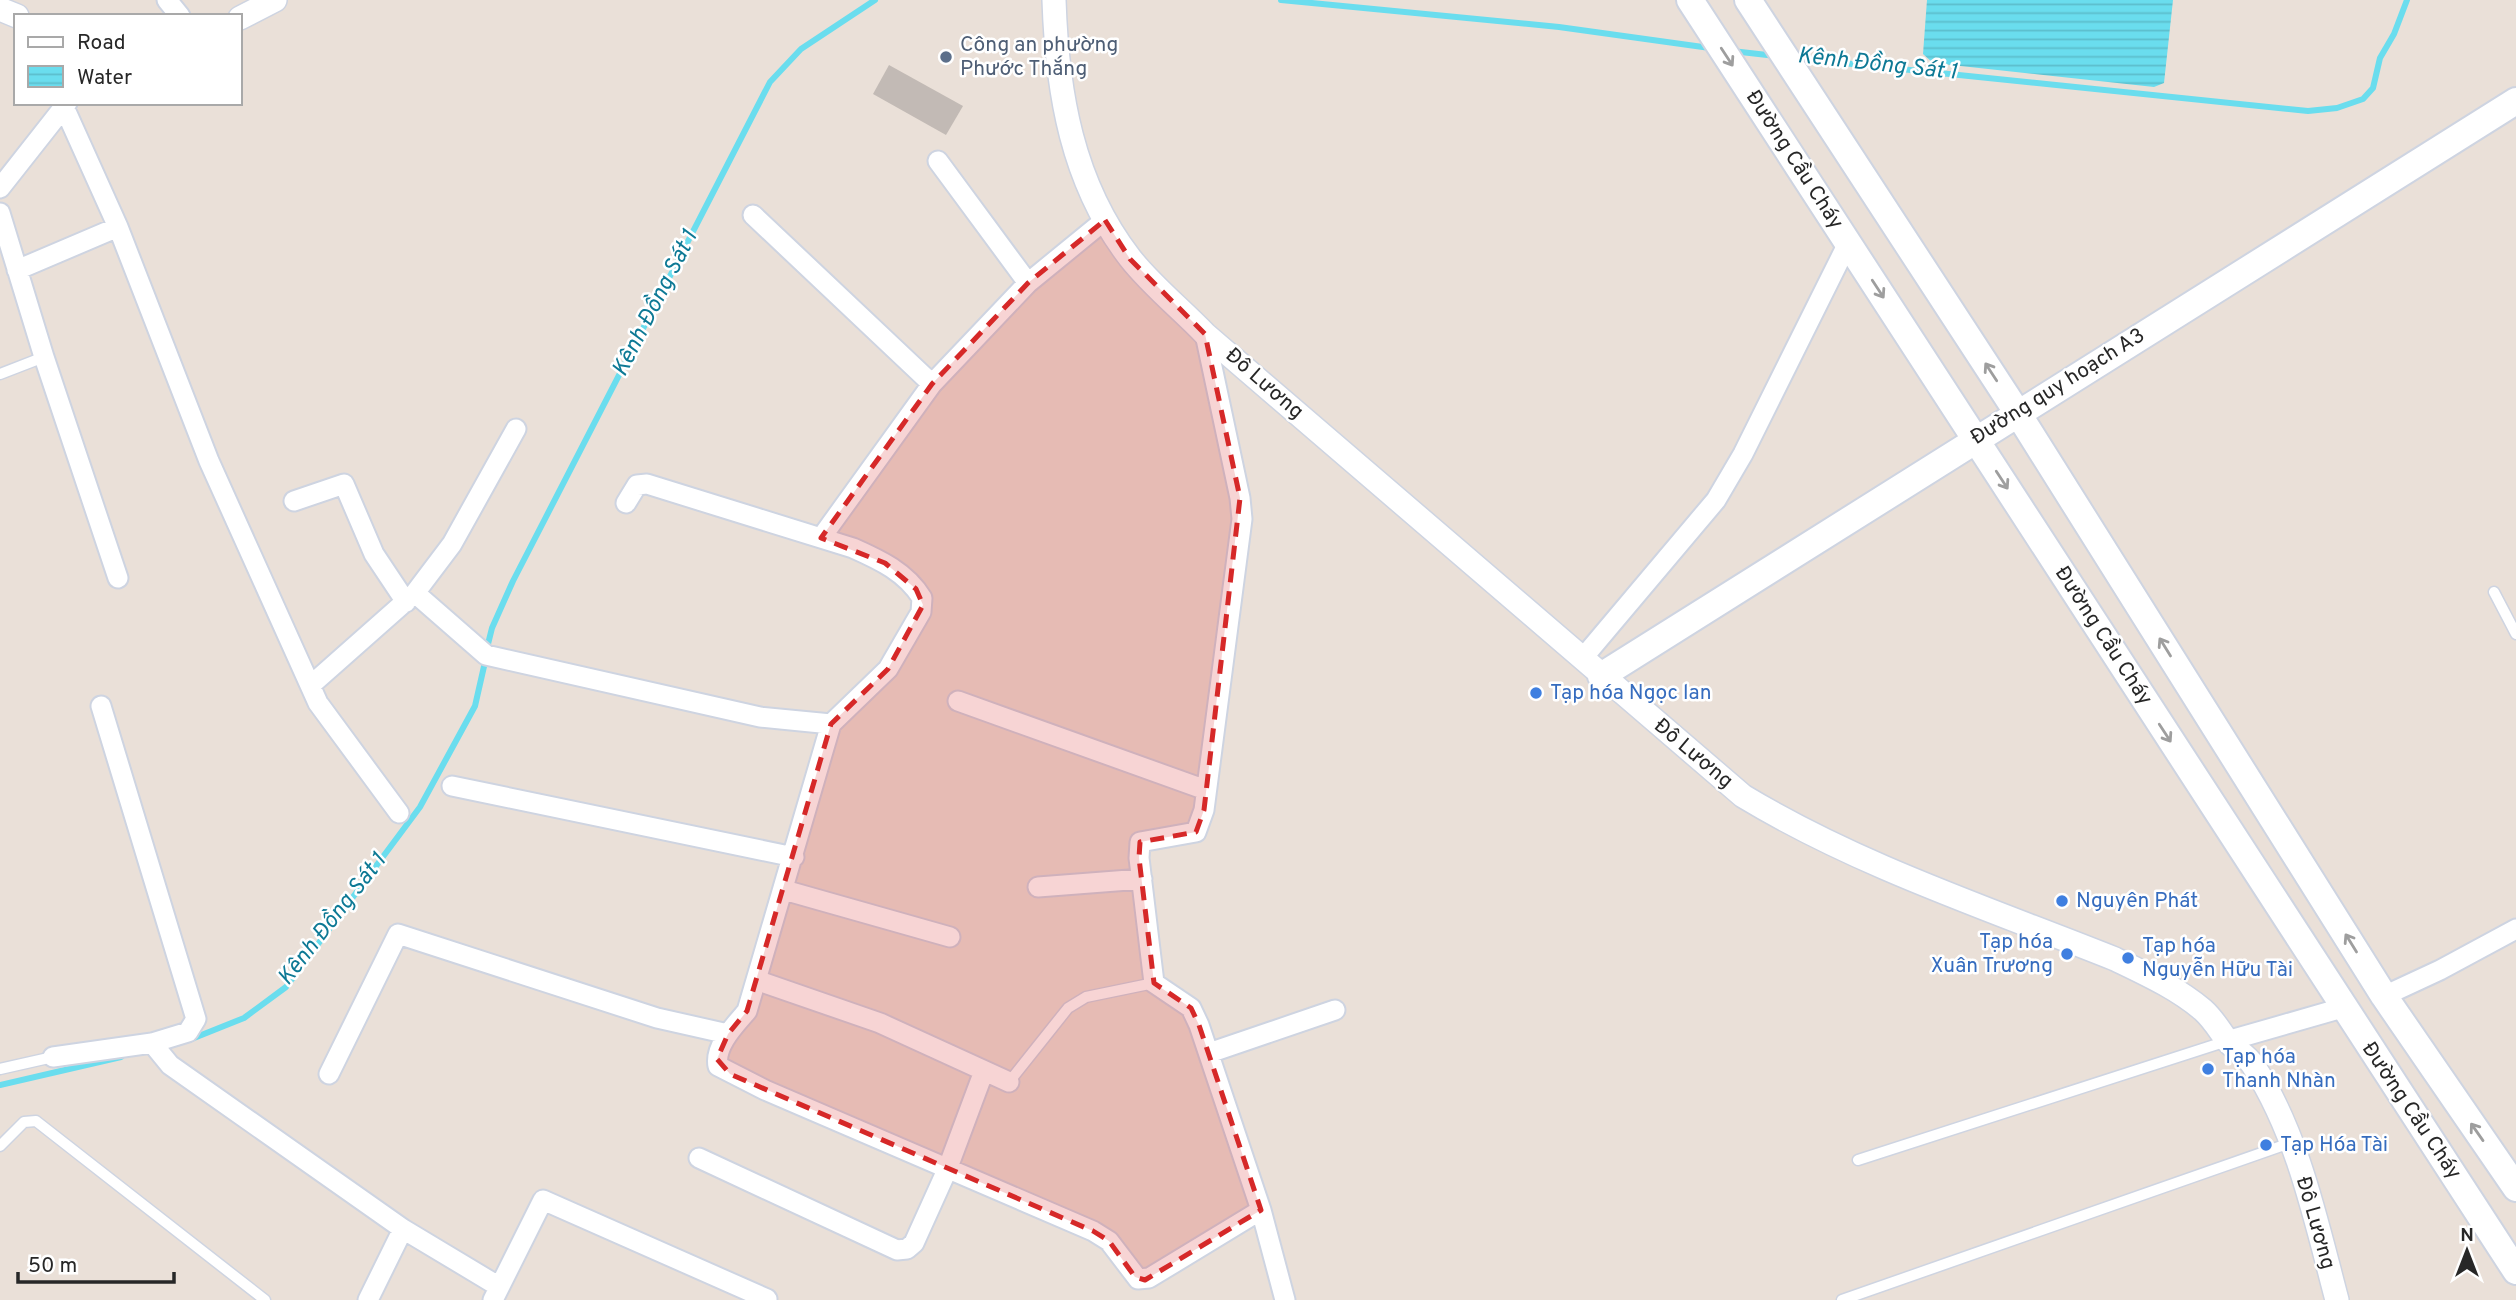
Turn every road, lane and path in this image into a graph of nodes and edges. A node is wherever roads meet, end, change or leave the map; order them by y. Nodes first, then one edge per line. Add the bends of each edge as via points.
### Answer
1 (167, 0) edge
2 (275, 0) edge
3 (1054, 0) edge
4 (1690, 0) edge
5 (1748, 0) edge
6 (178, 14) edge
7 (242, 17) edge
8 (2516, 101) edge
9 (66, 105) edge
10 (938, 160) dead end
11 (0, 188) edge
12 (0, 213) edge
13 (753, 215) dead end
14 (1105, 220) junction
15 (118, 227) junction
16 (1848, 243) junction
17 (17, 270) junction
18 (1028, 283) junction
19 (1205, 334) junction
20 (44, 357) junction
21 (0, 374) edge
22 (932, 384) junction
23 (2017, 412) junction
24 (516, 429) dead end
25 (1976, 439) junction
26 (294, 501) dead end
27 (626, 503) dead end
28 (821, 538) junction
29 (118, 578) dead end
30 (2494, 592) dead end
31 (410, 598) junction
32 (2516, 634) edge
33 (1592, 667) junction
34 (311, 685) junction
35 (958, 701) dead end
36 (101, 706) dead end
37 (831, 724) junction
38 (452, 786) dead end
39 (1206, 790) junction
40 (399, 813) dead end
41 (794, 857) junction
42 (1142, 879) junction
43 (1038, 887) dead end
44 (784, 890) junction
45 (2516, 929) edge
46 (950, 937) dead end
47 (756, 980) junction
48 (1154, 983) junction
49 (2384, 996) junction
50 (2342, 1008) junction
51 (1335, 1010) dead end
52 (727, 1034) junction
53 (2227, 1041) junction
54 (154, 1044) junction
55 (1209, 1052) junction
56 (54, 1057) joint
57 (0, 1069) edge
58 (984, 1071) junction
59 (329, 1074) dead end
60 (1009, 1082) joint
61 (2290, 1143) junction
62 (0, 1146) edge
63 (699, 1158) dead end
64 (1858, 1160) dead end
65 (947, 1170) junction
66 (2516, 1188) edge
67 (1261, 1210) junction
68 (404, 1229) junction
69 (2516, 1271) edge
70 (495, 1293) edge
71 (265, 1300) edge
72 (368, 1300) edge
73 (767, 1300) edge
74 (1285, 1300) edge
75 (1842, 1300) edge
76 (2337, 1300) edge

1 - 6 street
2 - 7 street
3 - 14 street, Đô Lương via 1064,113 1079,167
4 -> 16 main road, Đường Cầu Cháy
23 -> 5 main road, Đường Cầu Cháy
8 - 23 main road, Đường quy hoạch A3
9 - 11 street
9 - 15 street
10 - 18 street
12 - 17 street
13 - 22 street
14 - 18 street
14 - 19 street, Đô Lương via 1130,259
15 - 17 street
15 - 34 street via 209,461
16 -> 25 main road, Đường Cầu Cháy
16 - 33 street via 1744,454 1716,500
17 - 20 street
18 - 22 street
19 - 33 street, Đô Lương
19 - 39 street via 1242,519
20 - 21 lane
20 - 29 street
22 - 28 street
23 - 25 main road, Đường quy hoạch A3
49 -> 23 main road, Đường Cầu Cháy
24 - 31 street via 452,544
25 - 33 main road, Đường quy hoạch A3
25 -> 50 main road, Đường Cầu Cháy
26 - 31 street via 344,484 374,554
27 - 28 street via 637,485 647,484
28 - 37 street via 885,563 906,578 922,598 921,612 888,669
30 - 32 lane
31 - 34 street
31 - 37 street via 486,656 760,717
33 - 53 street, Đô Lương via 1734,789 1784,821 1868,861 2155,978 2201,1008
34 - 40 street via 318,703
35 - 39 street
36 - 54 street via 195,1007 196,1019 188,1032
37 - 41 street
38 - 41 street
39 - 42 street via 1196,832 1140,842
41 - 44 street
42 - 43 street
42 - 48 street
44 - 46 street
44 - 47 street
45 - 49 street
47 - 52 street via 747,1012
47 - 58 street via 880,1023
48 - 55 street via 1191,1008
48 - 60 lane via 1086,997 1068,1008
66 -> 49 main road, Đường Cầu Cháy
50 - 53 street
50 - 69 main road, Đường Cầu Cháy
51 - 55 street
52 - 59 street via 657,1018 398,934
52 - 65 street via 717,1059 723,1070
53 - 61 street, Đô Lương via 2251,1061
53 - 64 lane
54 - 56 street
54 - 68 street via 170,1065
55 - 67 street
56 - 57 lane
58 - 60 street
58 - 65 street
61 - 75 lane
61 - 76 street, Đô Lương
62 - 71 lane via 24,1122 36,1121
63 - 65 street via 902,1251 914,1243
65 - 67 street via 1093,1231 1109,1241 1142,1280
67 - 74 street
68 - 70 street
68 - 72 street
70 - 73 street via 543,1200

